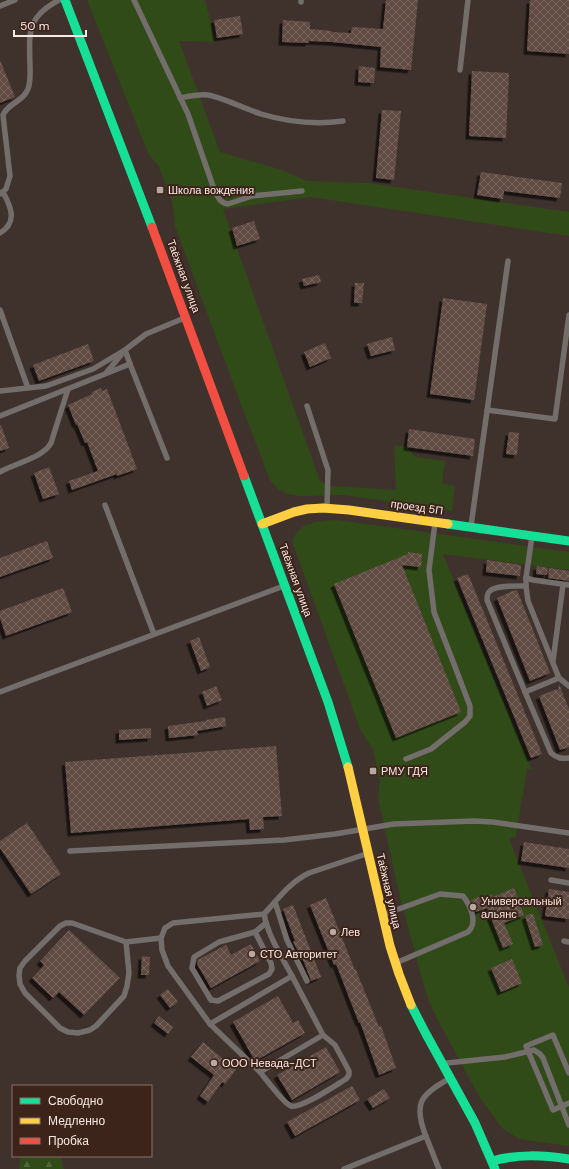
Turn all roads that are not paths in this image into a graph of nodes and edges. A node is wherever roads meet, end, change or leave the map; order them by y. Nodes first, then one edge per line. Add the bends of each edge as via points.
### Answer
1 (15, 0) edge
2 (60, 0) edge
3 (65, 0) edge
4 (134, 0) edge
5 (468, 0) edge
6 (0, 6) edge
7 (460, 70) dead end
8 (180, 98) junction
9 (343, 121) dead end
10 (302, 191) dead end
11 (2, 193) edge
12 (0, 233) edge
13 (508, 261) dead end
14 (0, 310) edge
15 (569, 315) edge
16 (186, 318) junction
17 (125, 350) junction
18 (130, 364) junction
19 (106, 374) junction
20 (28, 388) junction
21 (68, 389) junction
22 (0, 391) edge
23 (307, 406) dead end
24 (487, 410) junction
25 (0, 416) edge
26 (167, 458) dead end
27 (0, 472) edge
28 (105, 506) dead end
29 (327, 508) junction
30 (435, 522) junction
31 (262, 524) junction
32 (471, 528) junction
33 (532, 536) junction
34 (569, 541) edge
35 (526, 578) junction
36 (285, 585) junction
37 (566, 585) edge
38 (526, 586) junction
39 (154, 634) junction
40 (553, 661) junction
41 (560, 678) junction
42 (569, 686) edge
43 (0, 692) edge
44 (525, 692) junction
45 (569, 758) edge
46 (406, 759) dead end
47 (363, 830) junction
48 (569, 833) edge
49 (70, 851) dead end
50 (368, 854) junction
51 (550, 880) dead end
52 (569, 884) edge
53 (276, 902) junction
54 (264, 914) junction
55 (382, 915) junction
56 (266, 923) junction
57 (255, 932) junction
58 (161, 938) junction
59 (126, 942) junction
60 (396, 963) junction
61 (292, 976) junction
62 (307, 981) dead end
63 (210, 1024) junction
64 (323, 1035) junction
65 (528, 1051) junction
66 (443, 1064) junction
67 (260, 1072) junction
68 (569, 1073) edge
69 (451, 1078) junction
70 (569, 1104) edge
71 (562, 1106) junction
72 (569, 1125) edge
73 (426, 1136) junction
74 (569, 1159) edge
75 (494, 1165) edge
76 (344, 1169) edge
77 (438, 1169) edge

1 - 6 lane
2 - 11 lane via 43,10 34,21 30,35 28,88 22,98 3,115 10,176
3 - 16 main road, Таёжная улица
4 - 8 lane
5 - 7 lane
8 - 9 lane via 213,96 263,115 313,124
8 - 10 lane via 220,200 228,204 246,197
11 - 12 lane via 12,215 9,225
13 - 24 lane
14 - 20 lane
15 - 24 lane via 555,419
16 - 17 lane via 146,334
16 - 31 main road, Таёжная улица
17 - 18 lane
17 - 19 lane
17 - 20 lane via 93,369 46,386
18 - 19 lane
18 - 26 lane
19 - 21 lane
20 - 22 lane
21 - 25 lane
21 - 27 lane via 48,448
23 - 29 lane via 328,470
24 - 32 lane
28 - 39 lane
29 - 30 main road, проезд 5П
29 - 31 main road, проезд 5П via 299,510
30 - 32 main road, проезд 5П
30 - 46 lane via 429,570 432,601 470,706 470,716 431,749
31 - 36 main road, Таёжная улица
32 - 33 main road, проезд 5П
33 - 34 main road, проезд 5П
33 - 35 lane
35 - 37 lane
35 - 38 lane
36 - 39 lane
36 - 47 main road, Таёжная улица via 337,728
37 - 40 lane
38 - 40 lane via 528,601
38 - 44 lane via 496,587 487,595
39 - 43 lane
40 - 41 lane
41 - 42 lane
41 - 44 lane
44 - 45 lane via 551,753 562,759
47 - 48 lane via 394,824 474,821
47 - 49 lane via 278,841
47 - 50 main road, Таёжная улица
50 - 53 lane via 301,877 290,885
50 - 55 main road, Таёжная улица
51 - 52 lane
53 - 54 lane
53 - 62 lane via 287,940
54 - 56 lane
54 - 58 lane via 173,923 165,928
55 - 60 main road, Таёжная улица
55 - 60 lane via 443,893 463,896 474,918 472,929 464,935
56 - 57 lane
56 - 61 lane
57 - 57 lane via 219,942 194,957 192,968 211,1000 218,1001 269,974 272,969 271,963
58 - 59 lane
58 - 63 lane via 168,966
59 - 59 lane via 129,973 124,996 90,1030 78,1033 60,1028 25,993 20,984 20,968 25,961 66,923
60 - 66 main road, Таёжная улица via 412,1006
61 - 63 lane
61 - 64 lane
63 - 67 lane
64 - 67 lane
64 - 67 lane via 335,1045 349,1071 346,1079 301,1105 291,1106
65 - 66 lane via 505,1057
65 - 68 lane via 526,1046 553,1035
65 - 71 lane via 534,1050 540,1054
65 - 71 lane via 553,1110
66 - 69 main road, Таёжная улица
69 - 73 lane via 428,1092 422,1100 419,1116
69 - 75 main road, Таёжная улица via 474,1120
70 - 71 lane
71 - 72 lane
73 - 76 lane
73 - 77 lane
74 - 75 main road via 512,1155

